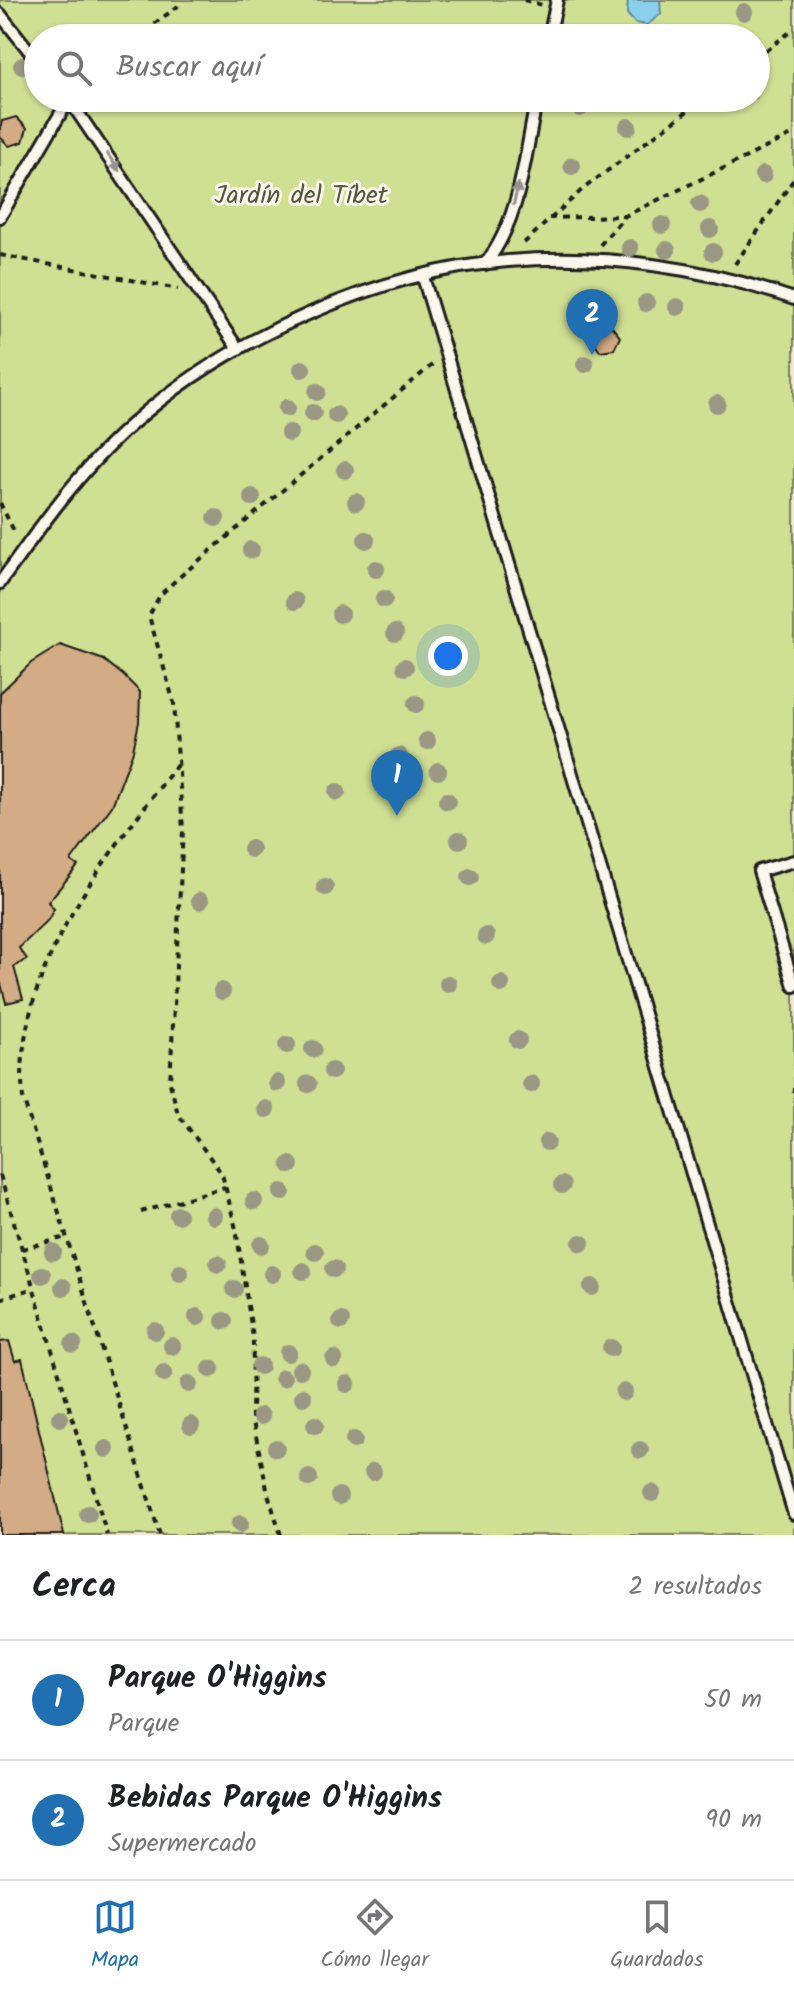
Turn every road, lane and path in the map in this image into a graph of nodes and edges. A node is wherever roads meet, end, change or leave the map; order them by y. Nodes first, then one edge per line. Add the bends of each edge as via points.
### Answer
1 (180, 0) edge
2 (557, 0) edge
3 (0, 14) edge
4 (154, 24) edge
5 (552, 24) edge
6 (794, 29) edge
7 (24, 44) edge
8 (770, 47) edge
9 (61, 112) edge
10 (78, 112) edge
11 (534, 112) edge
12 (687, 112) edge
13 (794, 134) edge
14 (794, 179) edge
15 (625, 216) junction
16 (0, 217) edge
17 (549, 218) junction
18 (0, 255) edge
19 (588, 258) junction
20 (505, 261) junction
21 (485, 264) junction
22 (423, 277) junction
23 (725, 279) junction
24 (203, 294) junction
25 (794, 299) edge
26 (238, 349) junction
27 (446, 353) junction
28 (0, 503) edge
29 (23, 549) junction
30 (0, 583) edge
31 (178, 763) junction
32 (794, 861) edge
33 (794, 986) edge
34 (0, 1175) edge
35 (225, 1187) junction
36 (141, 1212) dead end
37 (66, 1237) junction
38 (22, 1249) junction
39 (34, 1288) junction
40 (0, 1299) edge
41 (794, 1514) edge
42 (107, 1535) edge
43 (160, 1535) edge
44 (281, 1535) edge

1 - 4 path
2 - 5 lane
3 - 7 lane
6 - 8 path
9 - 16 lane
10 -> 24 lane
21 -> 11 lane via 509,222
12 - 17 path
13 - 15 path
14 - 23 path
15 - 17 path
15 - 19 path
17 - 20 path
18 - 24 path
19 - 20 lane
19 - 23 lane
20 - 21 lane
21 - 22 lane
22 - 26 lane via 319,311
22 - 27 lane
23 - 25 lane
24 - 26 lane
26 - 29 lane via 130,425
27 - 31 path via 177,579 151,608 150,627 174,703
27 - 41 lane
28 - 29 path
29 - 30 lane
31 - 35 path via 183,830 170,1083 178,1114 214,1161
31 - 37 path via 85,893 53,950 33,1001 22,1055 23,1098
32 - 33 lane via 759,871
34 - 38 path
35 - 36 path
35 - 44 path via 251,1316 252,1417
37 - 38 path
37 - 43 path
38 - 39 path
39 - 40 path
39 - 42 path

